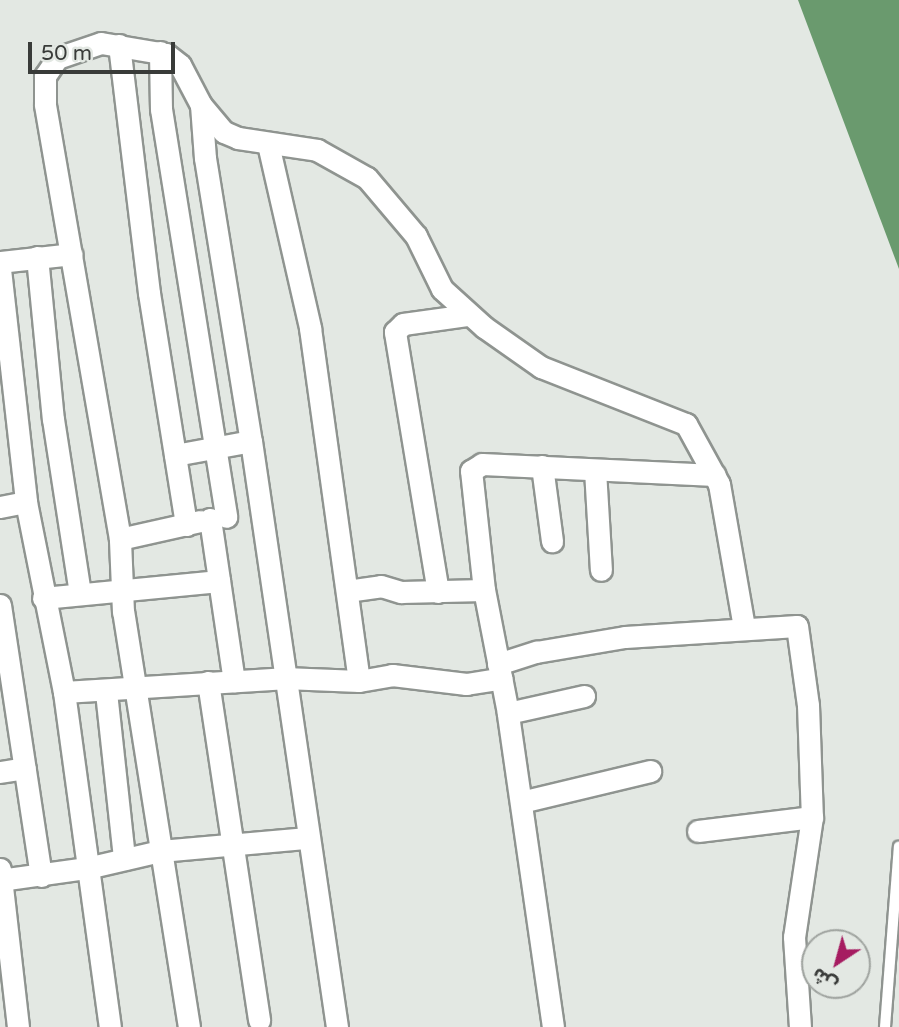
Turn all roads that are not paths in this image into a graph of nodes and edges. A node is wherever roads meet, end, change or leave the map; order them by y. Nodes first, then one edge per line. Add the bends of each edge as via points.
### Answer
1 (119, 45) junction
2 (160, 52) junction
3 (201, 105) junction
4 (268, 144) junction
5 (72, 254) junction
6 (37, 257) junction
7 (0, 262) edge
8 (0, 269) edge
9 (468, 314) junction
10 (251, 441) junction
11 (217, 449) junction
12 (175, 455) junction
13 (542, 466) junction
14 (595, 470) junction
15 (715, 475) junction
16 (26, 502) junction
17 (0, 507) edge
18 (258, 510) junction
19 (218, 518) junction
20 (186, 525) junction
21 (120, 539) junction
22 (552, 541) dead end
23 (601, 570) dead end
24 (219, 581) junction
25 (120, 590) junction
26 (484, 590) junction
27 (347, 591) junction
28 (438, 592) junction
29 (80, 593) junction
30 (43, 598) junction
31 (0, 605) edge
32 (744, 627) junction
33 (500, 671) junction
34 (284, 678) junction
35 (234, 681) junction
36 (359, 681) junction
37 (208, 682) junction
38 (137, 691) junction
39 (64, 692) junction
40 (106, 692) junction
41 (584, 696) dead end
42 (508, 713) junction
43 (25, 768) junction
44 (650, 771) dead end
45 (0, 772) edge
46 (521, 802) junction
47 (811, 817) junction
48 (698, 831) dead end
49 (307, 838) junction
50 (232, 843) junction
51 (899, 847) edge
52 (160, 851) junction
53 (124, 859) junction
54 (87, 868) junction
55 (0, 869) edge
56 (41, 876) junction
57 (0, 880) edge
58 (895, 922) edge
59 (258, 1020) dead end
60 (18, 1027) edge
61 (110, 1027) edge
62 (188, 1027) edge
63 (337, 1027) edge
64 (553, 1027) edge
65 (800, 1027) edge
66 (885, 1027) edge

1 - 2 street
1 - 5 street via 101,43 57,58 45,76 45,104
1 - 12 street
2 - 3 street via 180,65
2 - 11 street via 161,109
3 - 4 street via 223,132
3 - 10 street via 205,158
4 - 9 street via 317,150 367,178 416,236 442,289
4 - 27 street via 310,328
5 - 6 street
5 - 21 street
6 - 7 street
6 - 29 street via 53,419
8 - 16 street
9 - 15 street via 541,367 686,424
9 - 28 street via 403,324 395,332
10 - 11 street
10 - 18 street
11 - 12 street
11 - 19 street
12 - 20 street
13 - 14 street
13 - 22 street
13 - 26 street via 482,464 471,471
14 - 15 street
14 - 23 street
15 - 32 street via 725,504
16 - 17 street
16 - 30 street
18 - 19 street
18 - 34 street
19 - 20 street
19 - 24 street
20 - 21 street
21 - 25 street
24 - 25 street
24 - 35 street
25 - 29 street
25 - 38 street
26 - 28 street
26 - 33 street
27 - 28 street via 382,586 401,592
27 - 36 street
29 - 30 street
30 - 39 street
31 - 43 street
32 - 33 street via 625,636 536,652
32 - 47 street via 788,624 797,626 800,634
33 - 36 street via 466,684 392,675
33 - 42 street
34 - 35 street
34 - 36 street
34 - 49 street via 301,769
35 - 37 street
37 - 38 street
37 - 50 street
38 - 40 street
38 - 52 street
39 - 40 street
39 - 54 street
40 - 53 street
41 - 42 street
42 - 46 street
43 - 45 street
43 - 56 street
44 - 46 street
46 - 64 street
47 - 48 street
47 - 65 street via 794,937
49 - 50 street
49 - 63 street
50 - 52 street
50 - 59 street
51 - 58 lane
52 - 53 street
52 - 62 street
53 - 54 street
54 - 56 street
54 - 61 street
55 - 57 street
56 - 57 street
57 - 60 street
58 - 66 lane

